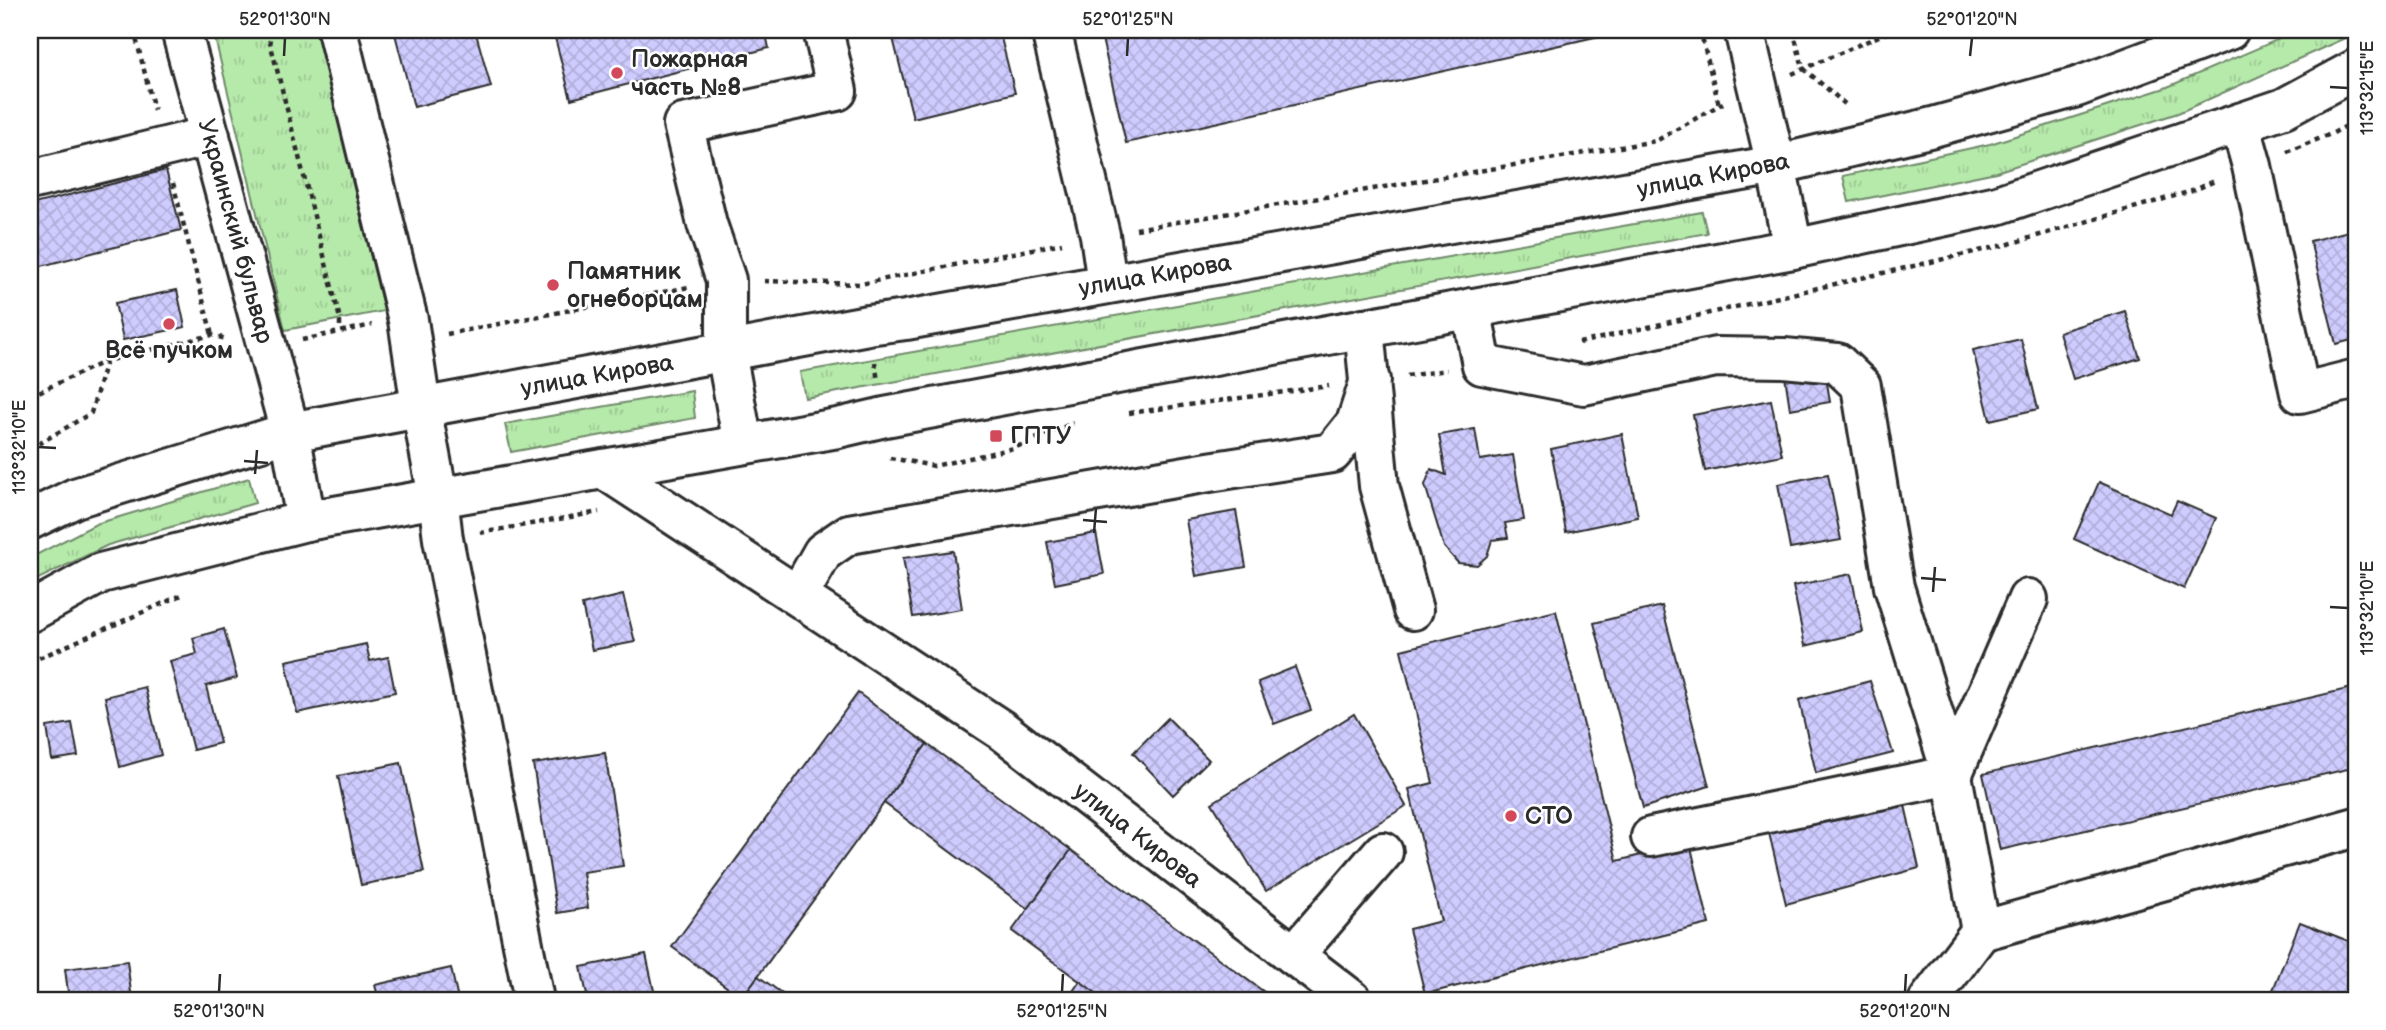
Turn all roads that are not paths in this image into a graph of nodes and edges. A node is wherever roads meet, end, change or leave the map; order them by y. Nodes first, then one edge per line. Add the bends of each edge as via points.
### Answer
1 (181, 30) edge
2 (337, 30) edge
3 (822, 30) edge
4 (1051, 30) edge
5 (1744, 30) edge
6 (2228, 30) edge
7 (2356, 69) edge
8 (2240, 123) junction
9 (210, 136) junction
10 (1776, 165) junction
11 (30, 180) edge
12 (1793, 249) junction
13 (1107, 283) junction
14 (1471, 308) junction
15 (1364, 328) junction
16 (726, 352) junction
17 (2356, 379) edge
18 (1370, 380) junction
19 (421, 407) junction
20 (290, 432) junction
21 (743, 444) junction
22 (604, 469) junction
23 (438, 497) junction
24 (30, 520) edge
25 (306, 521) junction
26 (798, 596) junction
27 (2028, 599) dead end
28 (1413, 610) dead end
29 (30, 612) edge
30 (1952, 775) junction
31 (2356, 827) edge
32 (1651, 837) dead end
33 (1383, 852) dead end
34 (1981, 931) junction
35 (1294, 955) junction
36 (534, 1000) edge
37 (1352, 1000) edge
38 (1929, 1000) edge

1 - 9 main road, Украинский бульвар
2 - 19 main road via 408,320
3 - 16 main road via 837,91 682,124 726,280
4 - 13 main road via 1100,235
5 - 10 main road
6 - 10 main road, улица Кирова via 2077,86
7 - 8 main road via 2284,108
8 - 12 main road via 1997,205
8 - 17 main road via 2300,393
9 - 11 main road
9 - 20 main road, Украинский бульвар
10 - 12 main road
10 - 13 main road, улица Кирова
12 - 14 main road
13 - 16 main road, улица Кирова
14 - 15 main road
14 - 30 main road via 1482,365 1584,385 1716,357 1784,358 1837,363 1861,386 1894,587
15 - 18 main road
15 - 21 main road
16 - 19 main road, улица Кирова
16 - 21 main road
18 - 26 main road via 1356,423 1332,453 849,534 822,552
18 - 28 main road via 1379,486
19 - 20 main road, улица Кирова
19 - 23 main road
20 - 24 main road, улица Кирова via 75,498
20 - 25 main road, Украинский бульвар
21 - 22 main road
22 - 23 main road
22 - 26 main road, улица Кирова
23 - 25 main road
23 - 36 main road
25 - 29 main road via 101,573
26 - 35 main road, улица Кирова via 1003,731
27 - 30 main road
30 - 32 main road
30 - 34 main road
31 - 34 main road
33 - 35 main road
34 - 38 main road
35 - 37 main road, улица Кирова

